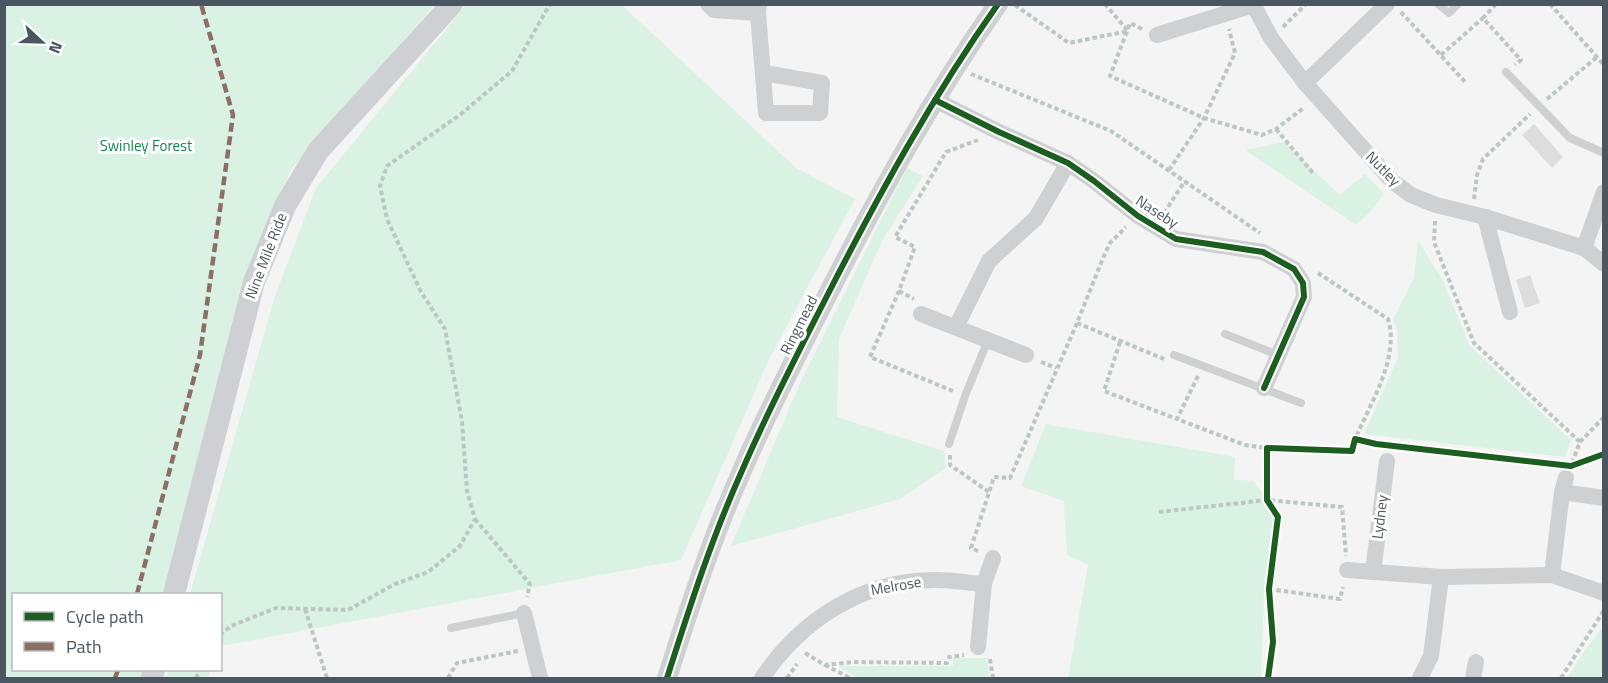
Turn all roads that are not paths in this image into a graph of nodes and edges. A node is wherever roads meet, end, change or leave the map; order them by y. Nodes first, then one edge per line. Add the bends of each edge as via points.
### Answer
1 (452, 4) edge
2 (708, 4) edge
3 (998, 4) edge
4 (1387, 4) edge
5 (1438, 4) edge
6 (1458, 4) edge
7 (1253, 5) edge
8 (758, 9) edge
9 (1157, 35) road end
10 (1506, 72) road end
11 (764, 73) dead end
12 (1305, 83) junction
13 (935, 100) junction
14 (1604, 153) edge
15 (1068, 164) junction
16 (1604, 192) edge
17 (1478, 216) junction
18 (1584, 248) junction
19 (1604, 264) edge
20 (1510, 312) dead end
21 (921, 314) dead end
22 (956, 327) junction
23 (1225, 334) dead end
24 (988, 340) junction
25 (1026, 355) dead end
26 (1174, 355) road end
27 (1278, 355) junction
28 (1264, 388) junction
29 (1301, 402) dead end
30 (949, 444) road end
31 (1387, 461) dead end
32 (1604, 498) edge
33 (993, 558) road end
34 (1347, 570) road end
35 (1373, 573) junction
36 (1552, 575) junction
37 (1441, 578) junction
38 (984, 584) junction
39 (1604, 592) edge
40 (174, 593) edge
41 (524, 613) joint
42 (451, 628) dead end
43 (979, 651) road end
44 (1476, 662) dead end
45 (768, 676) edge
46 (540, 678) edge
47 (668, 678) edge
48 (1420, 678) edge
49 (1473, 678) edge

1 - 40 main road, Nine Mile Ride via 318,151 285,206 254,282
2 - 8 street via 714,10
3 - 13 street, Ringmead
4 - 12 street
5 - 6 lane via 1449,13
7 - 9 street, Nutley
7 - 12 street, Nutley
8 - 11 street
10 - 14 lane via 1569,138
12 - 17 street, Nutley via 1392,181 1411,195
13 - 15 street, Naseby
13 - 47 street, Ringmead via 876,199 777,395 714,538
15 - 22 street via 1036,218 989,261
15 - 27 street, Naseby via 1176,239 1263,252 1294,269 1303,283 1304,297
16 - 18 street
17 - 18 street, Nutley
17 - 20 street
18 - 19 street, Nutley
21 - 22 street
22 - 24 street
23 - 27 lane
24 - 25 street
24 - 30 lane
26 - 28 lane
27 - 28 street, Naseby
28 - 29 lane
31 - 35 street, Lydney
32 - 36 street via 1565,475
33 - 38 street
34 - 35 street
35 - 37 street
36 - 37 street
36 - 39 street
37 - 48 street via 1431,656
38 - 43 street
38 - 45 street, Melrose via 936,580 865,592 837,606 798,636
41 - 42 lane
41 - 46 street
44 - 49 street

